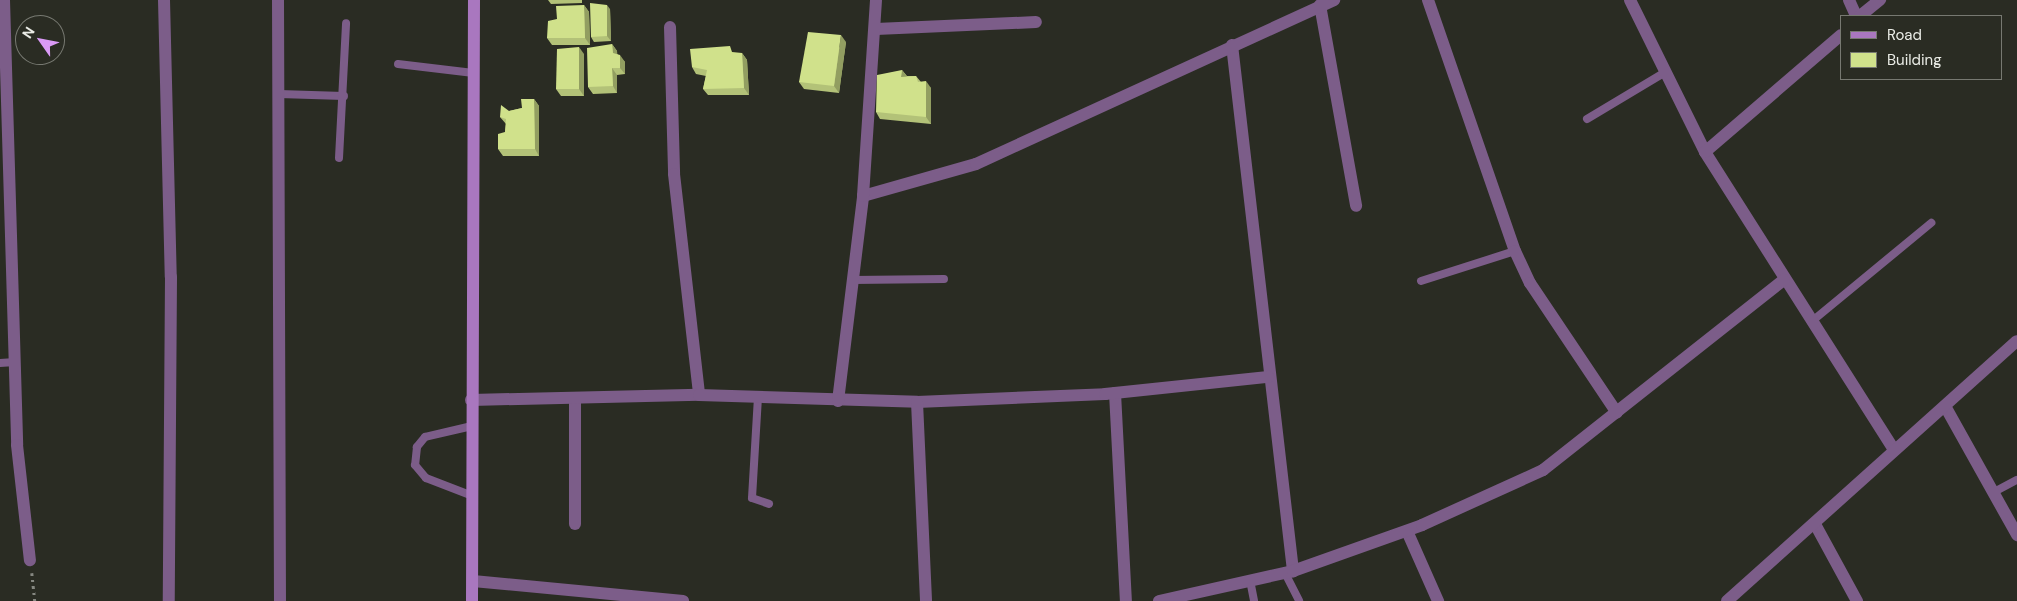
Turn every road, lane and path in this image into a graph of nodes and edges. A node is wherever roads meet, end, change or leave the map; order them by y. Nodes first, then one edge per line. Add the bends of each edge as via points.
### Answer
1 (4, 0) edge
2 (164, 0) edge
3 (278, 0) edge
4 (474, 0) edge
5 (876, 0) edge
6 (1334, 0) edge
7 (1428, 0) edge
8 (1630, 0) edge
9 (1849, 0) edge
10 (1880, 0) edge
11 (1320, 5) junction
12 (1856, 15) edge
13 (1861, 15) edge
14 (1036, 22) dead end
15 (346, 24) dead end
16 (670, 27) dead end
17 (876, 29) junction
18 (1840, 36) edge
19 (1232, 45) junction
20 (398, 64) dead end
21 (474, 73) junction
22 (1664, 73) junction
23 (279, 94) junction
24 (344, 96) junction
25 (1587, 119) dead end
26 (1705, 152) junction
27 (339, 158) dead end
28 (863, 196) junction
29 (1356, 206) dead end
30 (1931, 223) dead end
31 (1515, 251) junction
32 (944, 279) dead end
33 (852, 280) junction
34 (1784, 280) junction
35 (1421, 281) dead end
36 (1811, 322) junction
37 (2017, 341) edge
38 (15, 362) junction
39 (0, 363) edge
40 (1268, 378) junction
41 (1115, 393) junction
42 (699, 395) junction
43 (758, 397) junction
44 (575, 399) junction
45 (472, 400) junction
46 (838, 401) junction
47 (916, 402) junction
48 (1945, 406) junction
49 (1617, 413) junction
50 (472, 426) junction
51 (1894, 450) junction
52 (2017, 480) edge
53 (1994, 492) junction
54 (472, 496) junction
55 (769, 504) dead end
56 (575, 524) dead end
57 (1815, 524) junction
58 (1406, 531) junction
59 (2017, 535) edge
60 (30, 560) joint
61 (1289, 572) junction
62 (1250, 580) junction
63 (473, 581) junction
64 (35, 601) edge
65 (169, 601) edge
66 (280, 601) edge
67 (472, 601) edge
68 (684, 601) edge
69 (926, 601) edge
70 (1126, 601) edge
71 (1159, 601) edge
72 (1254, 601) edge
73 (1299, 601) edge
74 (1438, 601) edge
75 (1727, 601) edge
76 (1857, 601) edge

1 - 38 street
2 - 65 street via 171,277
3 - 23 street
4 - 21 street
5 - 17 street
6 - 11 street
7 - 31 street
8 - 22 street
9 - 12 street
10 - 13 street
11 - 19 street
11 - 29 street
14 - 17 street
15 - 24 lane
16 - 42 street via 674,174
17 - 28 street
18 - 26 street
19 - 28 street via 976,164
19 - 40 street
20 - 21 lane
21 - 45 street
22 - 25 lane
22 - 26 street
23 - 24 lane
23 - 66 street
24 - 27 lane
26 - 34 street
28 - 33 street
30 - 36 lane
31 - 35 lane
31 - 49 street via 1530,283
32 - 33 lane
33 - 46 street
34 - 36 street
34 - 49 street
36 - 51 street
37 - 48 street
38 - 39 lane
38 - 60 street via 17,445
40 - 41 street
40 - 61 street
41 - 47 street
41 - 70 street
42 - 43 street
42 - 44 street
43 - 46 street
43 - 55 lane via 752,498
44 - 45 street
44 - 56 street
45 - 50 street
46 - 47 street
47 - 69 street
48 - 51 street
48 - 53 street
49 - 58 street via 1542,470
50 - 54 street
50 - 54 lane via 426,437 417,447 415,465 426,478
51 - 57 street
52 - 53 lane
53 - 59 street
54 - 63 street
57 - 75 street
57 - 76 street
58 - 61 street
58 - 74 street
60 - 64 path
61 - 62 street
61 - 73 lane
62 - 71 street
62 - 72 lane
63 - 67 street
63 - 68 street

